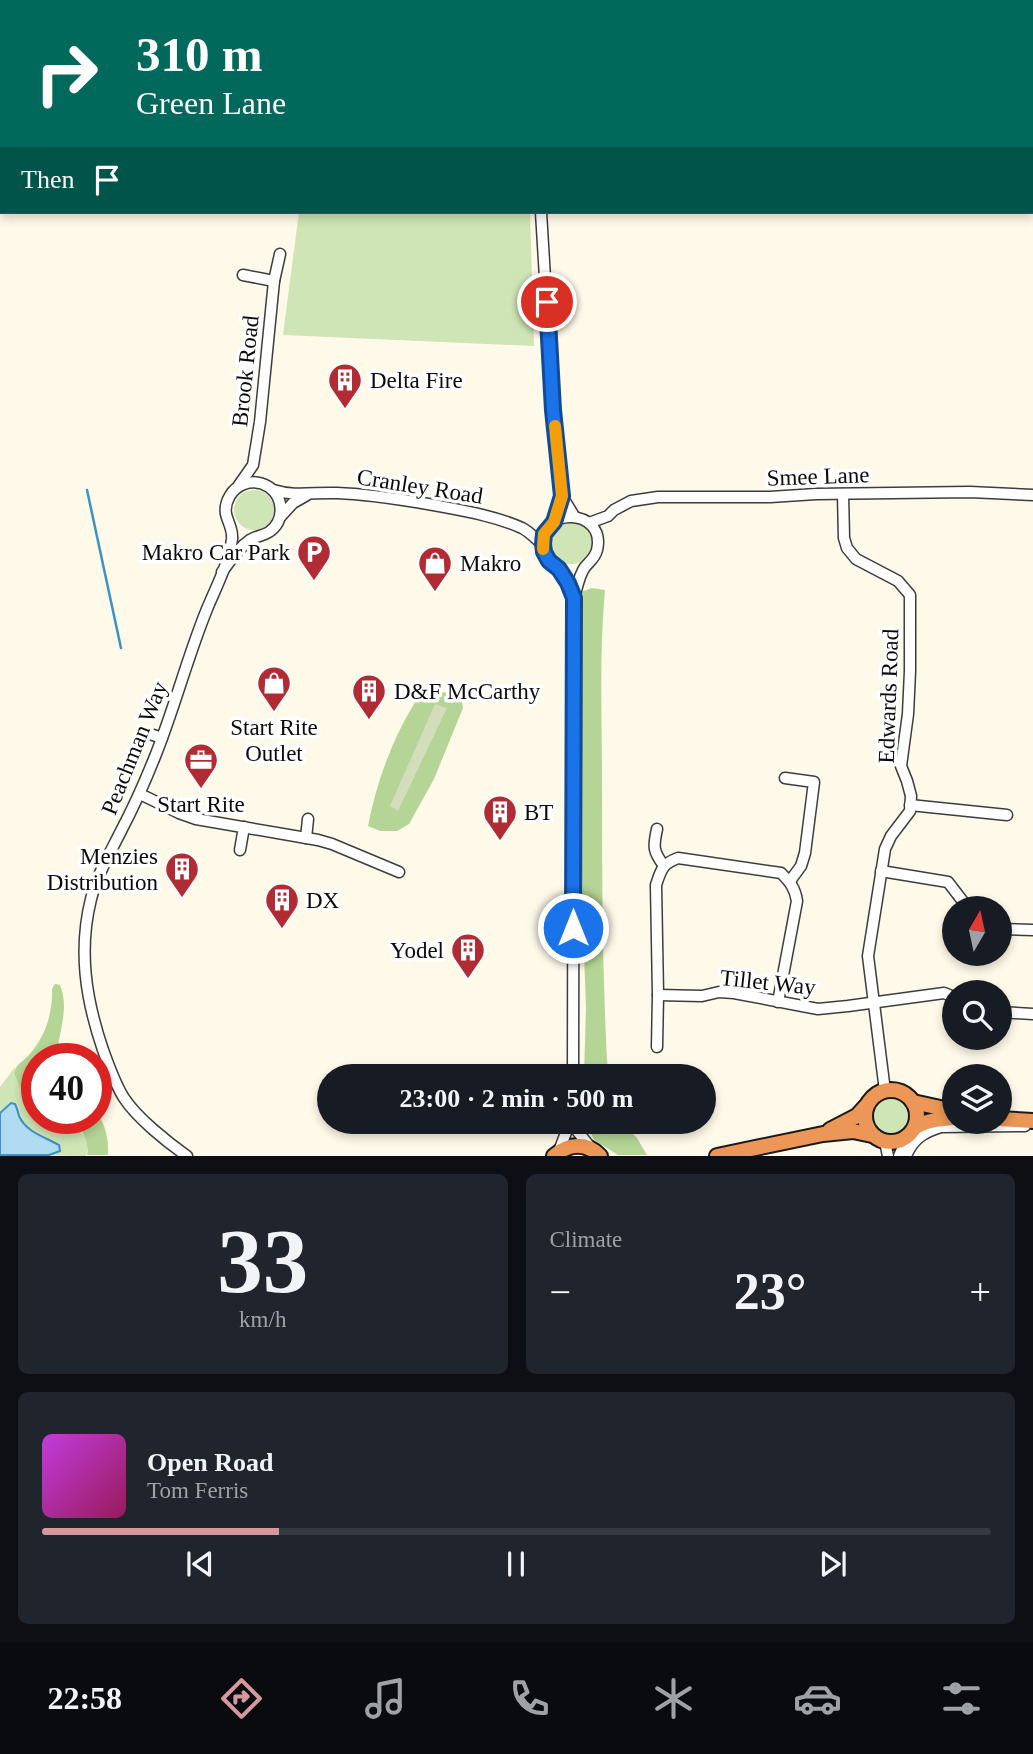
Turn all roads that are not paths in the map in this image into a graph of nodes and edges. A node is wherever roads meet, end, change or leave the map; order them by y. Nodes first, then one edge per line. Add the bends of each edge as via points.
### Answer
1 (541, 214) edge
2 (280, 254) dead end
3 (243, 275) dead end
4 (274, 281) junction
5 (253, 465) junction
6 (262, 483) junction
7 (239, 486) junction
8 (273, 490) junction
9 (843, 494) junction
10 (308, 495) junction
11 (1033, 495) edge
12 (562, 496) junction
13 (281, 516) junction
14 (574, 516) junction
15 (608, 516) junction
16 (589, 523) junction
17 (551, 525) junction
18 (231, 526) junction
19 (525, 529) junction
20 (597, 536) junction
21 (252, 538) junction
22 (543, 545) junction
23 (585, 567) junction
24 (559, 569) junction
25 (222, 572) junction
26 (574, 598) junction
27 (144, 732) dead end
28 (162, 738) junction
29 (785, 778) dead end
30 (140, 794) junction
31 (910, 805) junction
32 (1007, 815) dead end
33 (308, 819) dead end
34 (244, 827) junction
35 (657, 829) dead end
36 (306, 838) junction
37 (240, 850) dead end
38 (664, 866) junction
39 (881, 871) junction
40 (399, 872) dead end
41 (790, 881) junction
42 (959, 896) edge
43 (1012, 929) edge
44 (1033, 930) edge
45 (942, 993) edge
46 (658, 995) junction
47 (778, 1002) junction
48 (873, 1003) junction
49 (1012, 1013) edge
50 (1033, 1014) edge
51 (657, 1047) dead end
52 (573, 1064) edge
53 (885, 1091) junction
54 (914, 1102) junction
55 (867, 1105) junction
56 (942, 1108) edge
57 (942, 1119) edge
58 (1012, 1121) edge
59 (1033, 1123) edge
60 (911, 1133) junction
61 (566, 1134) edge
62 (580, 1134) edge
63 (823, 1134) junction
64 (882, 1144) edge
65 (596, 1152) edge
66 (556, 1153) edge
67 (187, 1156) edge
68 (717, 1156) edge
69 (899, 1156) edge
70 (906, 1156) edge

1 - 12 street
2 - 4 street, Brook Road
3 - 4 street
4 - 5 street, Brook Road
5 - 6 street
5 - 7 street, Brook Road
6 - 7 street
6 - 8 street
7 - 18 street, Peachman Way via 226,508
8 - 10 street, Cranley Road
8 - 13 street
9 - 11 street, Smee Lane
9 - 15 street, Smee Lane via 658,497 631,501
9 - 31 street, Edwards Road via 847,548 856,559 898,581 910,595 908,714 901,766
10 - 13 street
10 - 19 street, Cranley Road via 350,493 399,500 455,509
12 - 14 street
12 - 17 street
13 - 21 street, Peachman Way via 270,531
14 - 16 street
14 - 17 street
15 - 16 street, Smee Lane
15 - 20 street
16 - 20 street
17 - 19 street, Cranley Road
17 - 22 street
18 - 21 street
18 - 25 street, Peachman Way via 232,541
19 - 22 street, Cranley Road
20 - 23 street via 597,552
21 - 25 street, Peachman Way
22 - 24 street via 549,561
23 - 24 street
23 - 26 street
24 - 26 street
25 - 28 street, Peachman Way
26 - 52 street
27 - 28 street
28 - 30 street, Peachman Way
29 - 41 street via 814,782 805,853
30 - 34 street via 196,819
30 - 67 street, Peachman Way via 91,898 85,976 99,1036 124,1099
31 - 32 street
31 - 39 street via 885,849
33 - 36 street
34 - 36 street
34 - 37 street
35 - 38 street via 655,852
36 - 40 street
38 - 41 street via 678,858 781,873
38 - 46 street via 656,885
39 - 42 street via 948,881
39 - 48 street via 868,956
41 - 47 street via 797,901
43 - 44 street
45 - 48 street, Tillet Way
46 - 47 street, Tillet Way via 719,992
46 - 51 street
47 - 48 street, Tillet Way via 818,1009
48 - 53 street
49 - 50 street
53 - 54 highway via 901,1091
53 - 55 highway
54 - 56 highway
54 - 60 highway via 918,1119
55 - 63 highway via 857,1116
55 - 64 highway via 865,1121
57 - 60 highway via 924,1123
58 - 59 highway
59 - 70 street via 941,1127 918,1138
60 - 64 highway
60 - 69 street
61 - 66 street
62 - 65 street
63 - 64 highway via 853,1131
63 - 68 highway
65 - 66 highway via 577,1145

